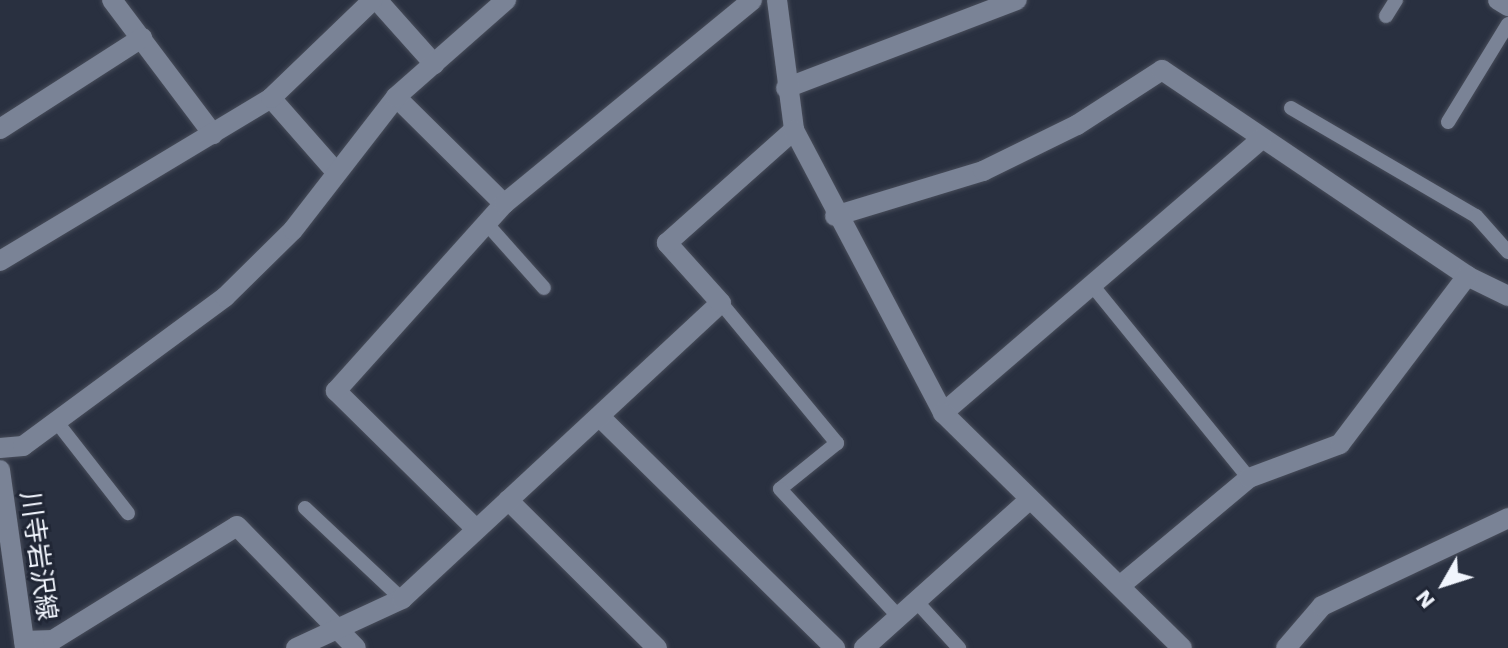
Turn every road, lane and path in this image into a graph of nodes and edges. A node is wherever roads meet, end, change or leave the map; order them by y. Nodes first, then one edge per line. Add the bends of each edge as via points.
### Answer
1 (112, 0) edge
2 (375, 0) edge
3 (506, 0) edge
4 (752, 0) edge
5 (777, 0) edge
6 (1017, 0) edge
7 (1396, 0) edge
8 (1498, 0) edge
9 (1508, 6) edge
10 (1386, 16) dead end
11 (1508, 24) edge
12 (142, 38) junction
13 (434, 64) junction
14 (786, 88) junction
15 (396, 97) junction
16 (271, 98) junction
17 (1291, 108) dead end
18 (1448, 122) dead end
19 (0, 129) edge
20 (794, 130) junction
21 (213, 134) junction
22 (1262, 139) junction
23 (336, 172) junction
24 (504, 204) junction
25 (835, 216) junction
26 (486, 223) junction
27 (1508, 252) edge
28 (0, 261) edge
29 (1467, 276) junction
30 (1092, 285) junction
31 (544, 288) dead end
32 (1508, 296) edge
33 (721, 303) junction
34 (943, 413) junction
35 (600, 417) junction
36 (56, 421) junction
37 (0, 448) edge
38 (0, 470) edge
39 (1249, 478) junction
40 (1030, 499) junction
41 (508, 500) junction
42 (305, 508) dead end
43 (128, 513) dead end
44 (1508, 518) edge
45 (476, 529) junction
46 (7, 559) edge
47 (1121, 585) junction
48 (402, 599) junction
49 (916, 601) junction
50 (898, 616) junction
51 (336, 629) junction
52 (24, 644) edge
53 (296, 648) edge
54 (356, 648) edge
55 (657, 648) edge
56 (835, 648) edge
57 (864, 648) edge
58 (959, 648) edge
59 (1182, 648) edge
60 (1286, 648) edge

1 - 12 street
2 - 13 street
2 - 16 street
3 - 13 street
4 - 24 street
5 - 14 street
6 - 14 street
7 - 10 lane
8 - 9 street
11 - 18 lane
12 - 19 street
12 - 21 street
13 - 15 street
14 - 20 street
15 - 23 street
15 - 24 street
16 - 21 street
16 - 23 street
17 - 27 lane via 1476,216
20 - 25 street
20 - 33 street via 667,243
21 - 28 street
22 - 25 street via 1162,70 1077,125 983,171
22 - 29 street
22 - 30 street
23 - 36 street via 293,230 225,297
24 - 26 street
25 - 34 street
26 - 31 lane
26 - 45 street via 336,391
29 - 32 street
29 - 39 street via 1340,444
30 - 34 street
30 - 39 lane
33 - 35 street
33 - 50 lane via 837,443 780,489
34 - 40 street
35 - 41 street
35 - 56 street
36 - 37 street via 23,446
36 - 43 lane
38 - 46 street, 川寺岩沢線
39 - 47 street
40 - 47 street
40 - 49 street
41 - 45 street
41 - 55 street
42 - 48 lane
44 - 60 street via 1322,606
45 - 48 street
46 - 52 street, 川寺岩沢線
47 - 59 street
48 - 51 street
49 - 50 street
49 - 58 lane
50 - 57 street
51 - 52 street via 237,526 53,640
51 - 53 street
51 - 54 street

